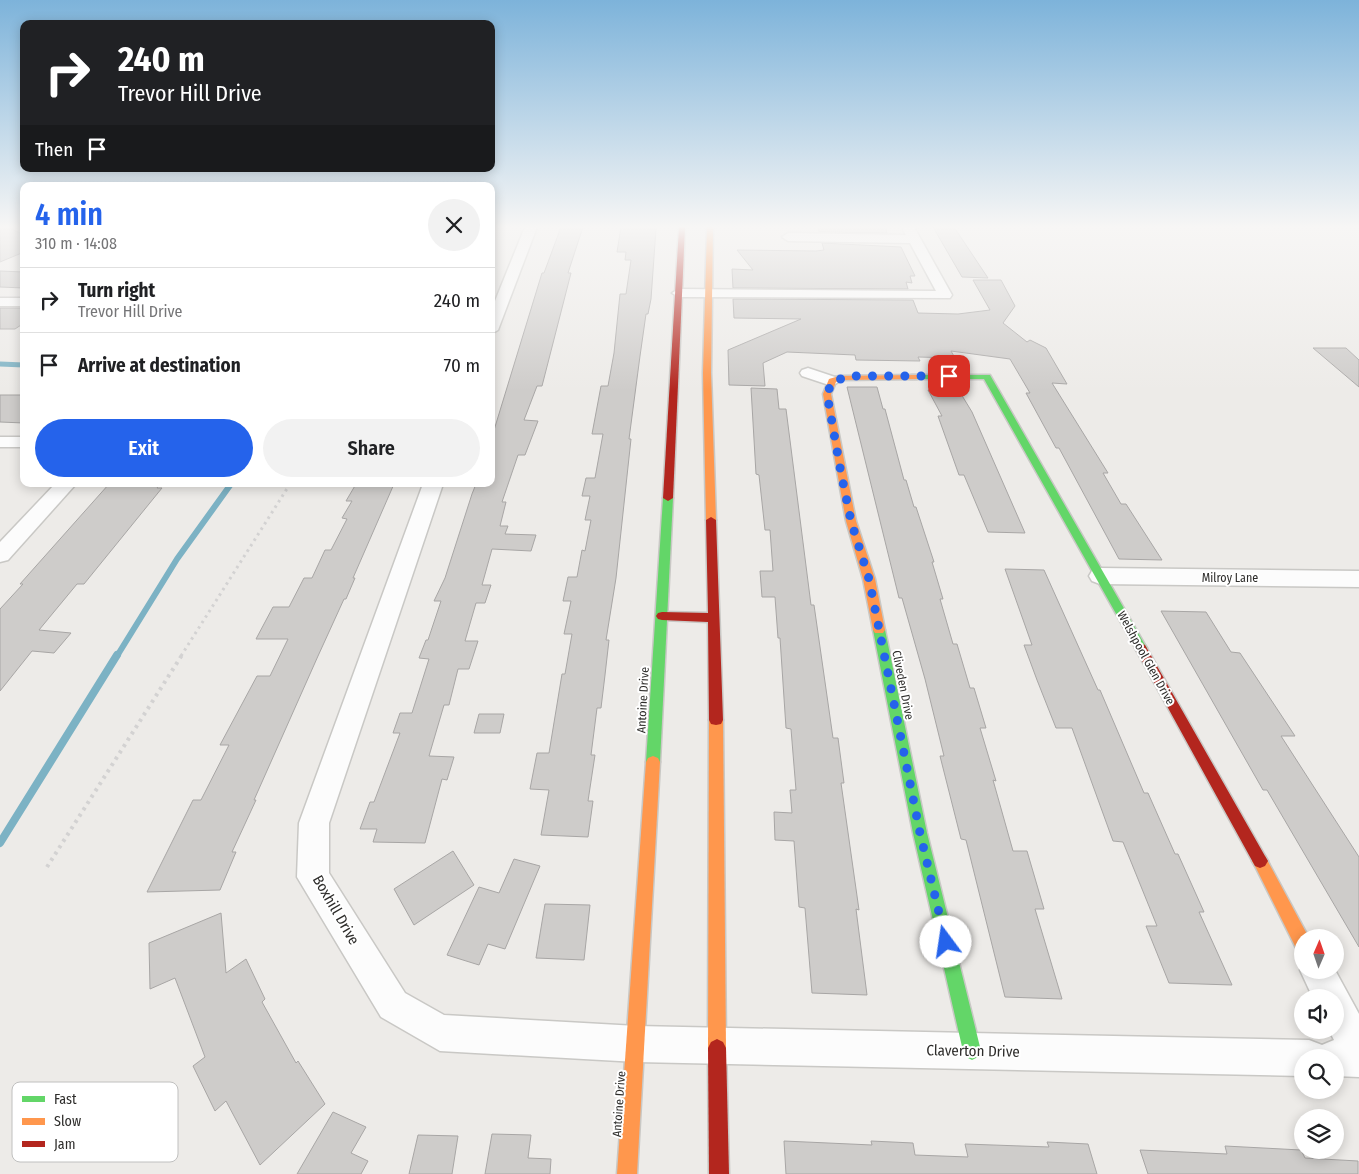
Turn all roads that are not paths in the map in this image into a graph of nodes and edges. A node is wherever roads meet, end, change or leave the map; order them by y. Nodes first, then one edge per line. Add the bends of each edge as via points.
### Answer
1 (510, 282) edge
2 (680, 282) edge
3 (707, 282) edge
4 (938, 282) edge
5 (679, 293) junction
6 (706, 293) junction
7 (0, 302) edge
8 (20, 302) edge
9 (495, 320) edge
10 (808, 372) dead end
11 (832, 382) junction
12 (0, 442) edge
13 (20, 442) edge
14 (63, 487) edge
15 (432, 487) edge
16 (0, 555) edge
17 (1100, 576) junction
18 (1359, 579) edge
19 (662, 616) junction
20 (714, 618) junction
21 (1296, 929) edge
22 (1344, 1022) edge
23 (637, 1044) junction
24 (716, 1045) junction
25 (972, 1051) junction
26 (1359, 1051) edge
27 (1294, 1058) edge
28 (1344, 1058) edge
29 (1359, 1058) edge
30 (627, 1174) edge
31 (719, 1174) edge

1 - 9 street
2 - 5 main road, Antoine Drive
3 - 6 main road
4 - 6 street via 945,295
5 - 6 street
5 - 19 main road, Antoine Drive
6 - 20 main road via 703,417
7 - 8 street
10 - 11 street
11 - 17 main road, Welshpool Glen Drive via 849,376 986,377
11 - 25 main road, Cliveden Drive via 827,394 851,521 869,579 920,833
12 - 13 street
14 - 16 street
15 - 23 street, Boxhill Drive via 314,823 313,877 393,1005 440,1033
17 - 18 street, Milroy Lane
17 - 21 main road, Welshpool Glen Drive via 1265,868
19 - 20 main road
19 - 23 main road, Antoine Drive
20 - 24 main road
22 - 26 street
23 - 24 street, Claverton Drive
23 - 30 main road, Antoine Drive
24 - 25 street, Claverton Drive
24 - 31 main road
25 - 27 street, Claverton Drive
28 - 29 street

